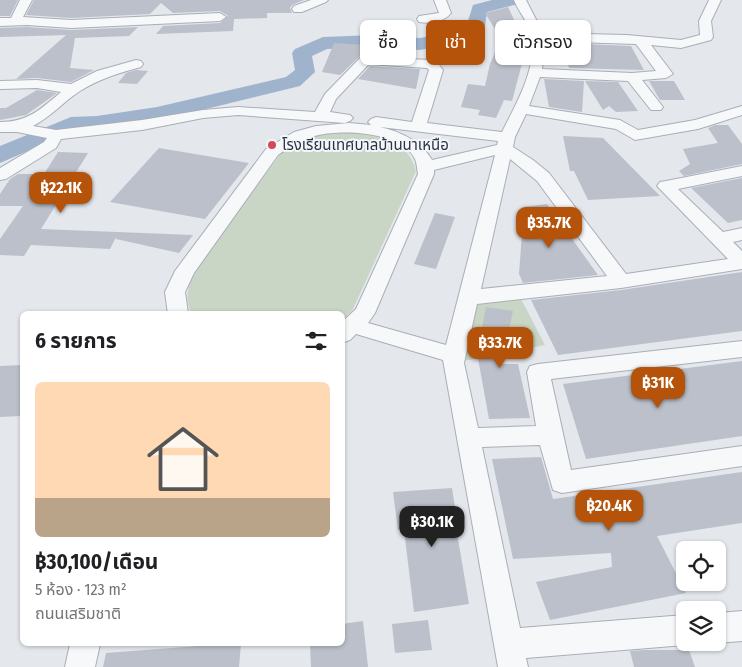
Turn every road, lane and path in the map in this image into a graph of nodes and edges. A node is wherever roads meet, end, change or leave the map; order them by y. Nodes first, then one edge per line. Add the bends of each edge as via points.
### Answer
1 (26, 0) edge
2 (322, 0) edge
3 (440, 0) edge
4 (521, 0) edge
5 (715, 0) edge
6 (298, 10) dead end
7 (220, 17) dead end
8 (423, 19) dead end
9 (530, 20) edge
10 (15, 21) junction
11 (0, 22) edge
12 (591, 38) edge
13 (641, 41) junction
14 (136, 64) dead end
15 (536, 65) edge
16 (535, 73) junction
17 (632, 77) junction
18 (0, 85) edge
19 (72, 89) junction
20 (656, 107) dead end
21 (521, 109) junction
22 (742, 110) edge
23 (320, 115) junction
24 (418, 126) junction
25 (0, 127) edge
26 (17, 127) junction
27 (51, 134) junction
28 (506, 143) junction
29 (424, 167) junction
30 (742, 171) edge
31 (0, 175) edge
32 (742, 234) edge
33 (720, 239) junction
34 (742, 263) edge
35 (621, 281) junction
36 (468, 298) junction
37 (178, 311) edge
38 (348, 331) edge
39 (742, 349) edge
40 (455, 356) junction
41 (550, 435) junction
42 (468, 438) junction
43 (742, 456) edge
44 (742, 626) edge
45 (726, 627) edge
46 (676, 631) edge
47 (85, 646) edge
48 (511, 656) edge
49 (80, 667) edge

1 - 10 street
2 - 6 street
3 - 8 street via 445,13 442,17
4 - 9 street
5 - 13 street via 705,21 707,37 681,44
7 - 10 street via 70,24
10 - 11 street
12 - 13 street
13 - 17 street via 666,74
14 - 19 street via 102,74
15 - 16 street
16 - 17 street
16 - 21 street
17 - 20 street
18 - 19 street via 37,84
19 - 26 street via 40,118
21 - 22 street via 620,124 635,135 698,124
21 - 28 street
23 - 24 street
23 - 24 street via 330,97 366,60 431,64 436,70
23 - 27 street via 238,111
24 - 28 street
25 - 26 street
26 - 27 street
27 - 31 street via 50,146
28 - 29 street
28 - 35 street via 543,177
28 - 36 street
29 - 37 street via 423,160 411,146 393,136 370,130 320,130 287,141 266,160 185,271 175,292
29 - 38 street via 424,180 366,313
30 - 33 street via 666,186
32 - 33 street
33 - 34 street
34 - 35 street
35 - 36 street
36 - 40 street
38 - 40 street
39 - 41 street via 538,372
40 - 42 street via 453,363
41 - 42 street
41 - 43 street via 562,482
42 - 48 street
44 - 45 street
46 - 48 street
47 - 49 street

